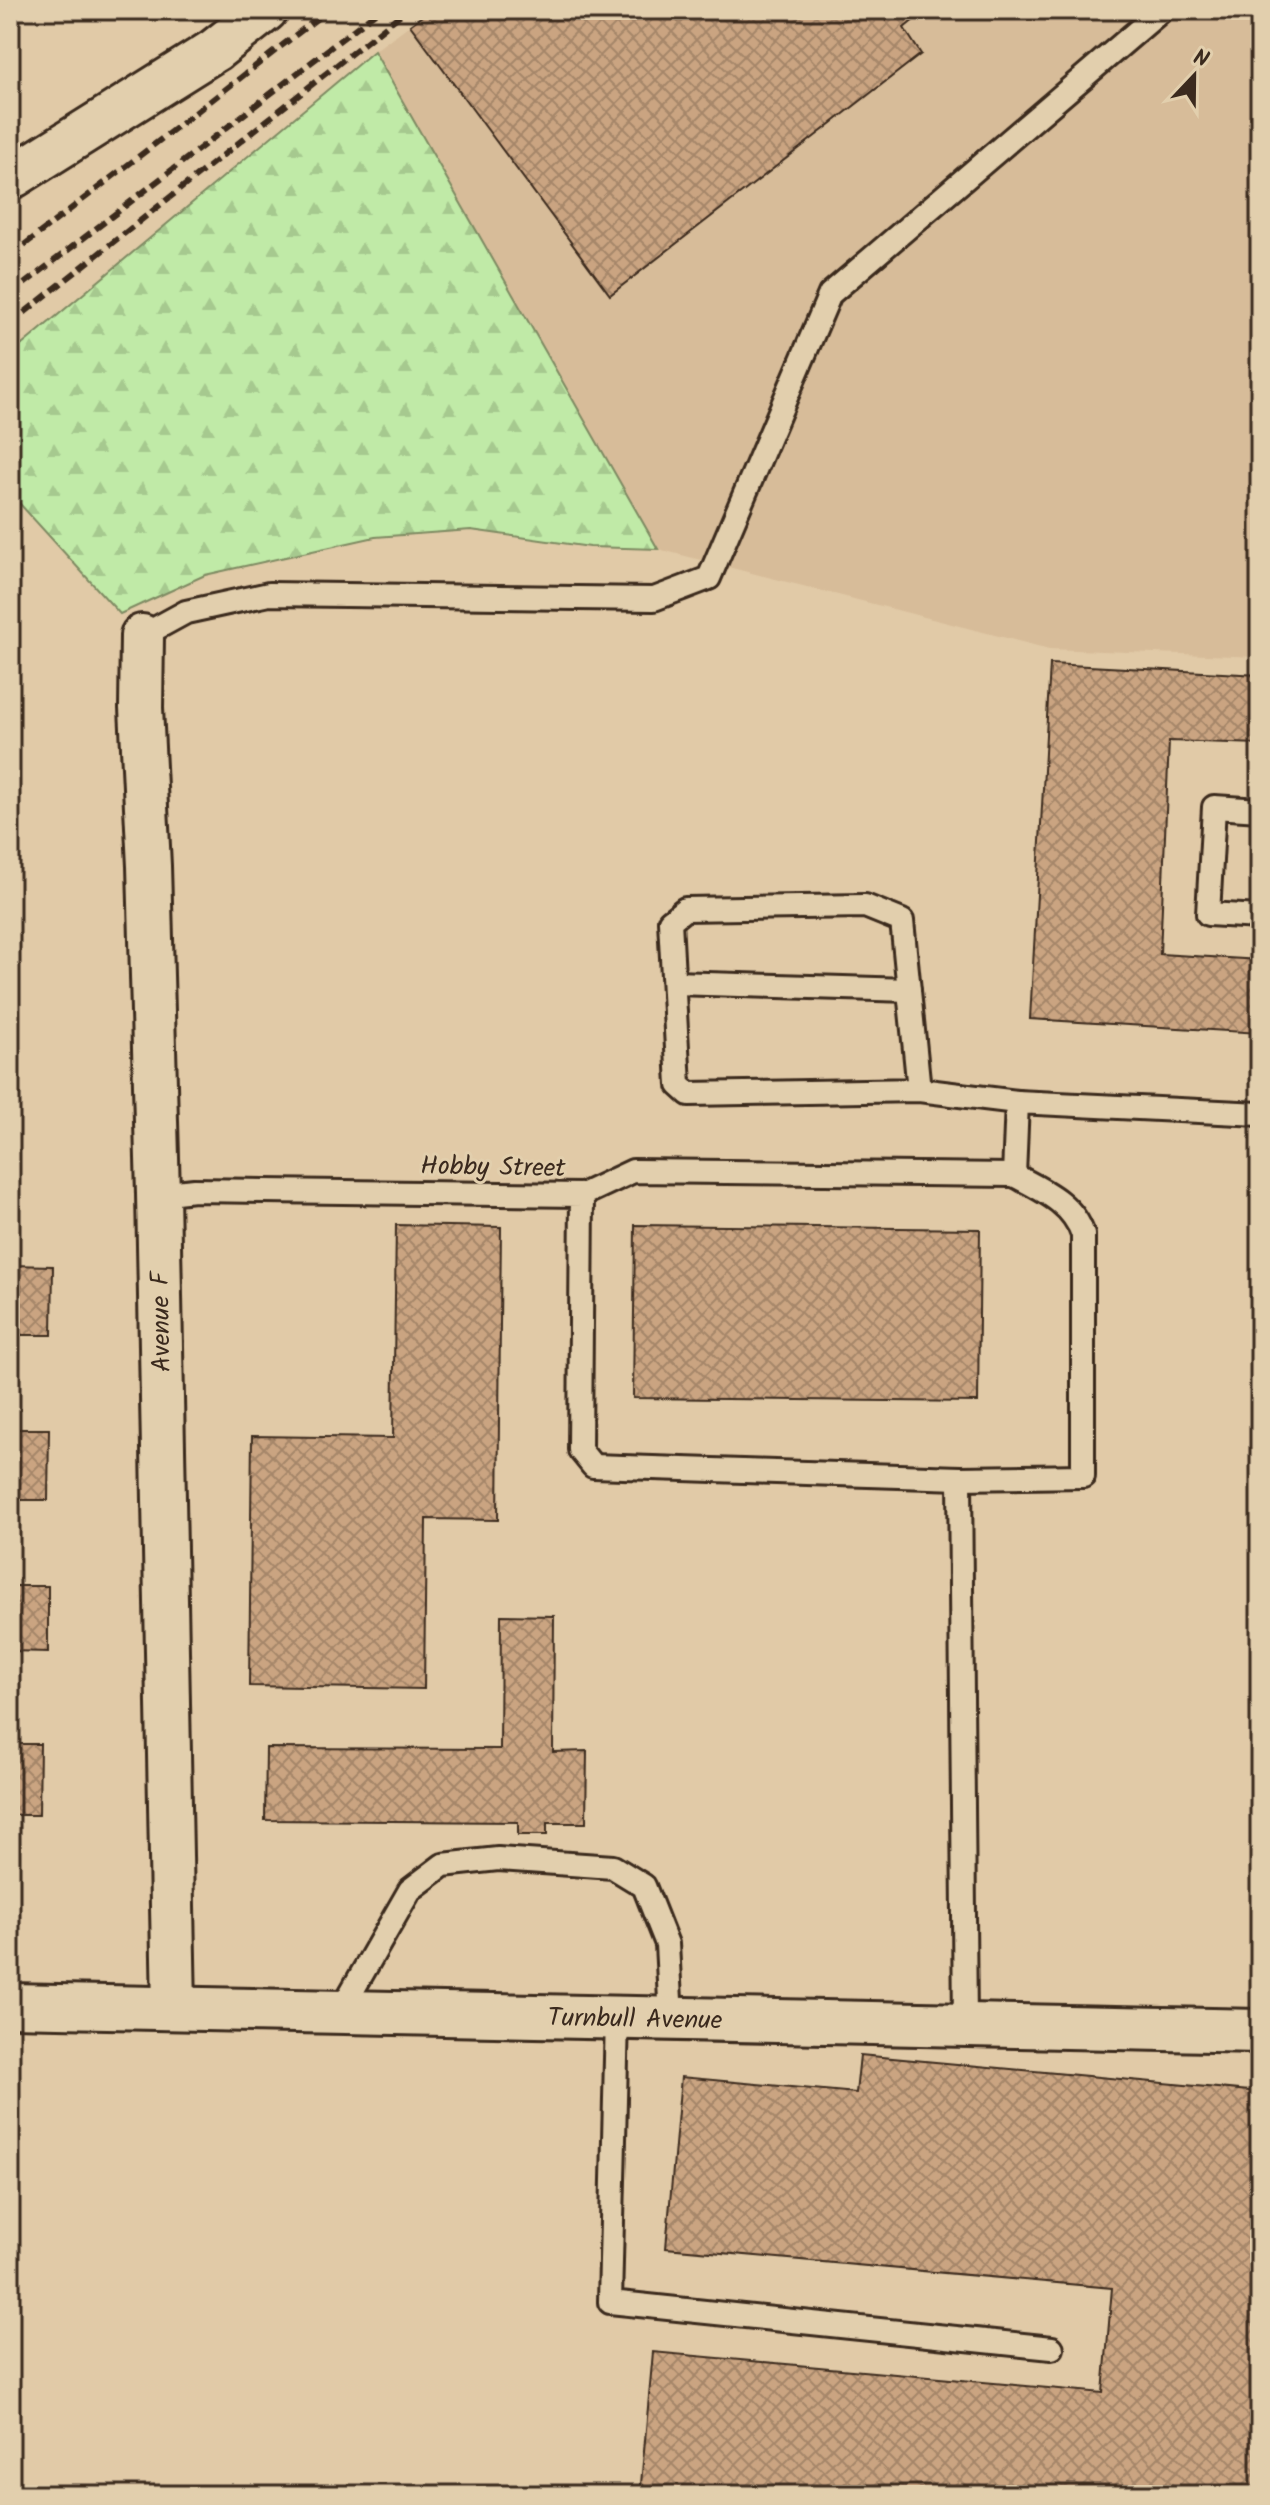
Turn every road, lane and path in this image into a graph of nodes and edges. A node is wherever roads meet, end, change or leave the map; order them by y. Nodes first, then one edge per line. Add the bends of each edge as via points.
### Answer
1 (266, 10) edge
2 (1162, 10) edge
3 (11, 171) edge
4 (142, 636) joint
5 (1260, 810) edge
6 (1260, 917) edge
7 (674, 983) junction
8 (909, 990) junction
9 (919, 1090) junction
10 (1017, 1102) junction
11 (1260, 1114) edge
12 (1014, 1175) junction
13 (158, 1194) junction
14 (582, 1195) junction
15 (960, 1478) junction
16 (10, 2005) edge
17 (174, 2008) junction
18 (340, 2012) junction
19 (617, 2018) junction
20 (671, 2019) junction
21 (965, 2024) junction
22 (1260, 2031) edge
23 (1052, 2348) dead end

1 - 3 street via 215,50
2 - 4 lane via 830,294 709,578 654,599 269,594 186,612
4 - 13 street, Avenue F
5 - 6 lane via 1214,807 1208,914
7 - 8 lane
7 - 8 lane via 670,921 685,909 865,906 902,921
7 - 9 lane via 679,1085 689,1094
8 - 9 lane
9 - 10 lane
10 - 11 lane
10 - 12 lane
12 - 14 lane, Hobby Street via 633,1171
12 - 15 lane via 1059,1200 1079,1222 1083,1235 1083,1476
13 - 14 lane, Hobby Street via 194,1190
13 - 17 street, Avenue F
14 - 15 lane via 580,1450 593,1466
15 - 21 lane
16 - 17 street, Turnbull Avenue
17 - 18 street, Turnbull Avenue
18 - 19 street, Turnbull Avenue
18 - 20 lane via 410,1890 443,1865 498,1859 613,1867 644,1886 667,1944
19 - 20 street, Turnbull Avenue
19 - 23 lane via 610,2302
20 - 21 street, Turnbull Avenue
21 - 22 street, Turnbull Avenue

